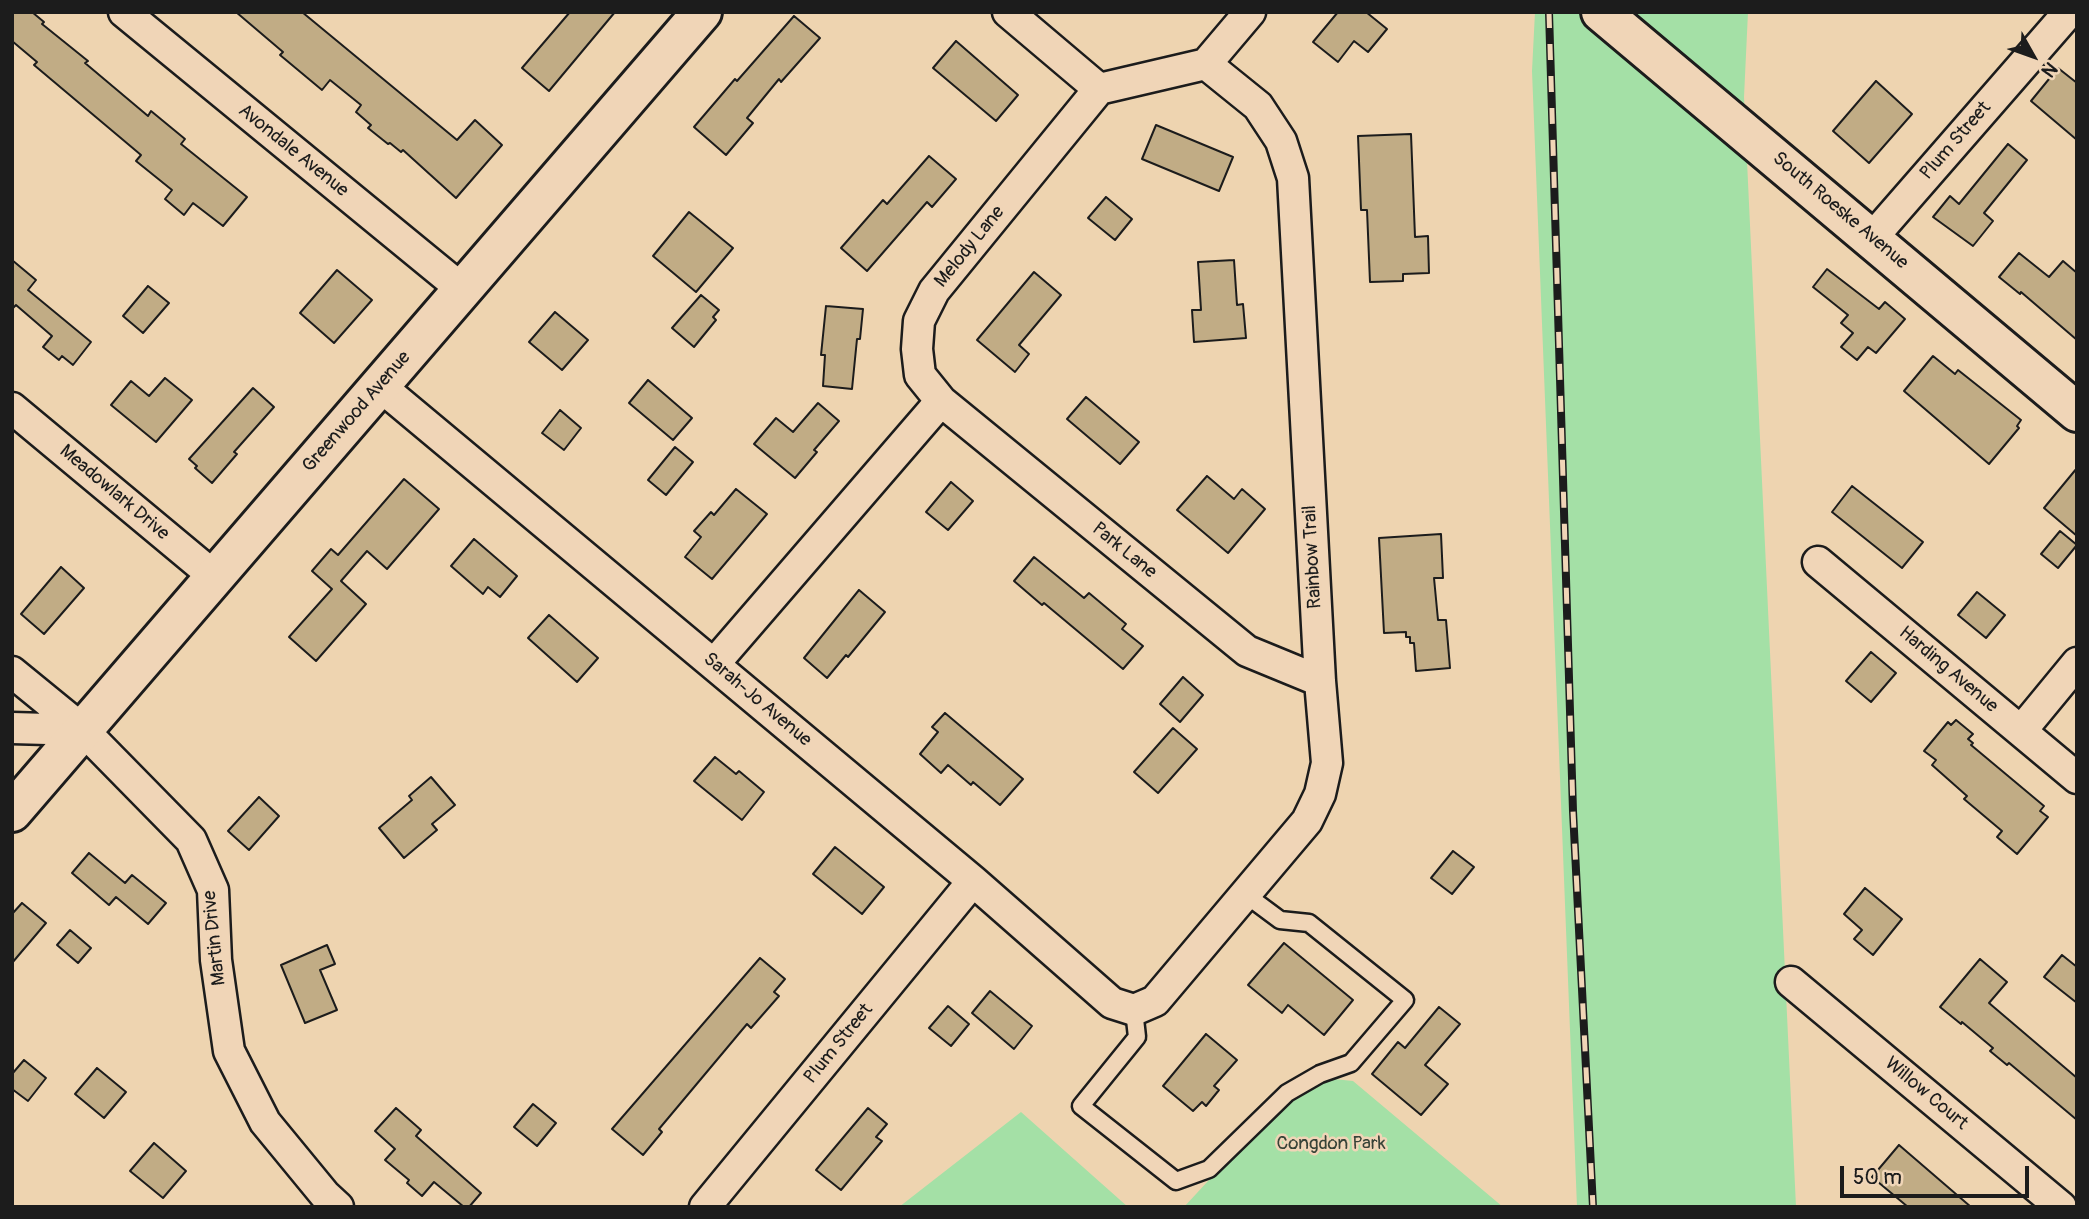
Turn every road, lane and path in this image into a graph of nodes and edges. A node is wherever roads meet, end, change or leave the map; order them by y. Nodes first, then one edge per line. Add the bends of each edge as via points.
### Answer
1 (124, 12) edge
2 (702, 12) edge
3 (1008, 12) edge
4 (1250, 12) edge
5 (1601, 12) edge
6 (2069, 12) edge
7 (1206, 64) junction
8 (1099, 89) junction
9 (1872, 238) junction
10 (463, 290) junction
11 (380, 386) junction
12 (941, 401) junction
13 (12, 408) edge
14 (2077, 411) edge
15 (1818, 562) dead end
16 (215, 577) junction
17 (2077, 663) edge
18 (714, 664) junction
19 (12, 672) edge
20 (1320, 681) junction
21 (12, 728) edge
22 (83, 730) junction
23 (2021, 731) junction
24 (2077, 778) edge
25 (12, 812) edge
26 (973, 881) junction
27 (1245, 894) junction
28 (1791, 982) dead end
29 (1134, 1010) junction
30 (338, 1207) edge
31 (705, 1207) edge
32 (2061, 1207) edge

1 - 10 street, Avondale Avenue
2 - 10 street, Greenwood Avenue
3 - 8 street
4 - 7 street
5 - 9 street, South Roeske Avenue
6 - 9 street, Plum Street
7 - 8 street
7 - 20 street, Rainbow Trail via 1258,106 1281,141 1293,178
8 - 12 street, Melody Lane via 934,291 919,321 917,349 920,375
9 - 14 street, South Roeske Avenue
10 - 11 street, Greenwood Avenue
11 - 16 street, Greenwood Avenue
11 - 18 street, Sarah-Jo Avenue
12 - 18 street
12 - 20 street, Park Lane via 1247,651
13 - 16 street, Meadowlark Drive
15 - 23 street, Harding Avenue
16 - 22 street, Greenwood Avenue
17 - 23 street
18 - 26 street, Sarah-Jo Avenue
19 - 22 street, Martin Drive
20 - 27 street, Rainbow Trail via 1327,763 1320,794 1307,821
21 - 22 street
22 - 25 street, Greenwood Avenue
22 - 30 street, Martin Drive via 191,840 213,890 216,960 229,1051 265,1122
23 - 24 street, Harding Avenue
26 - 29 street, Sarah-Jo Avenue via 1112,1003
26 - 31 street, Plum Street
27 - 29 street, Rainbow Trail via 1155,1001
27 - 29 lane via 1280,920 1309,923 1405,1000 1351,1063 1287,1093 1209,1169 1176,1181 1081,1106 1137,1037
28 - 32 street, Willow Court

